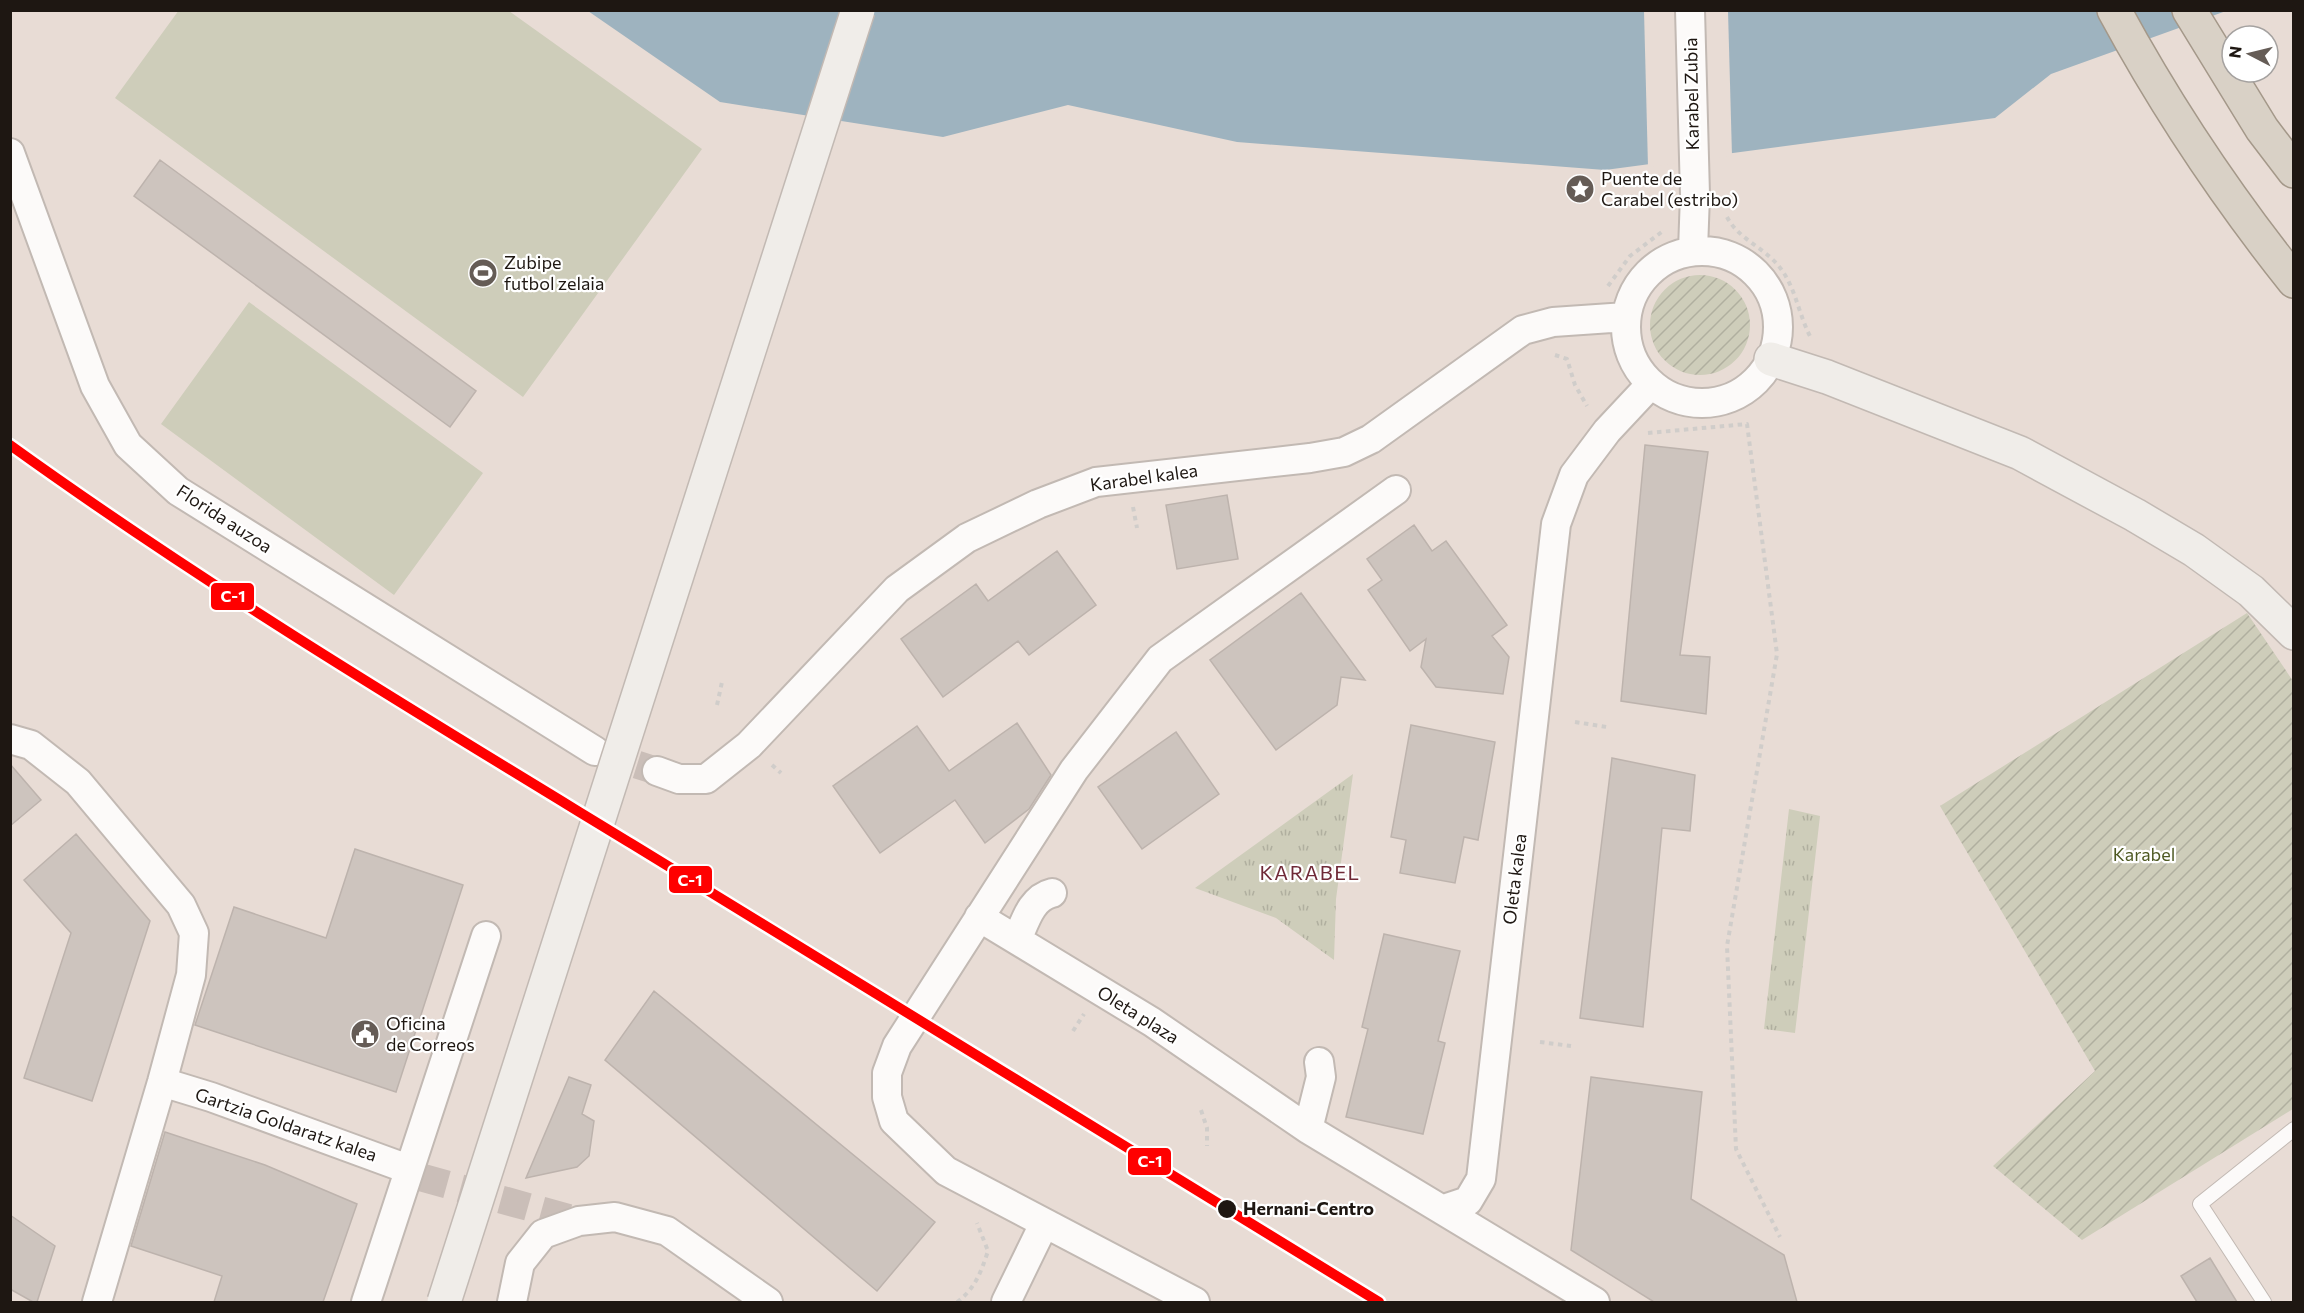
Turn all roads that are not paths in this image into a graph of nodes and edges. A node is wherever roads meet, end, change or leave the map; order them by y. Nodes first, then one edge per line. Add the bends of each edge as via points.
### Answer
1 (858, 10) edge
2 (1690, 10) edge
3 (2114, 10) edge
4 (2189, 10) edge
5 (10, 153) edge
6 (2294, 171) edge
7 (1693, 250) junction
8 (2294, 281) edge
9 (1626, 317) junction
10 (1771, 358) junction
11 (1651, 384) junction
12 (1396, 490) dead end
13 (2294, 633) edge
14 (10, 739) edge
15 (595, 751) tunnel mouth
16 (657, 771) tunnel mouth
17 (1052, 893) dead end
18 (979, 917) junction
19 (486, 936) dead end
20 (1017, 940) junction
21 (1319, 1062) dead end
22 (162, 1082) junction
23 (1308, 1129) junction
24 (2294, 1129) edge
25 (408, 1168) junction
26 (1444, 1209) junction
27 (1044, 1224) junction
28 (97, 1302) edge
29 (366, 1302) edge
30 (444, 1302) edge
31 (512, 1302) edge
32 (768, 1302) edge
33 (1006, 1302) edge
34 (1195, 1302) edge
35 (1595, 1302) edge
36 (2264, 1302) edge

1 - 30 main road, bridge
2 - 7 street, Karabel Zubia
3 - 8 highway via 2207,164
4 - 6 highway via 2262,129
5 - 15 street, Florida auzoa via 95,386 128,445 178,491
7 - 9 street via 1669,258 1648,272 1634,293
7 - 10 street via 1716,251 1738,259 1770,291 1777,313 1777,336
9 - 11 street via 1630,353
9 - 16 street, Karabel kalea via 1553,322 1523,330 1371,438 1344,452 1096,482 1038,504 968,538 897,589 749,745 706,778 679,779
10 - 11 street via 1746,389 1718,401 1687,401
10 - 13 main road via 2020,453 2194,550 2251,591
11 - 26 street, Oleta kalea via 1607,431 1574,475 1556,524 1481,1179 1468,1201
12 - 18 street via 1160,659 1074,770
14 - 22 street via 31,746 78,782 181,905 194,933 191,975
17 - 20 street via 1042,895 1029,911
18 - 20 street
18 - 27 street via 897,1046 887,1072 887,1097 894,1121 946,1172
19 - 25 street
20 - 23 street, Oleta plaza via 1152,1022
21 - 23 street via 1321,1077
22 - 25 street, Gartzia Goldaratz kalea
22 - 28 street
23 - 26 street, Oleta plaza
24 - 36 lane via 2200,1204
25 - 29 street
26 - 35 street
27 - 33 street
27 - 34 street
31 - 32 street via 520,1263 543,1234 579,1221 615,1217 667,1231

